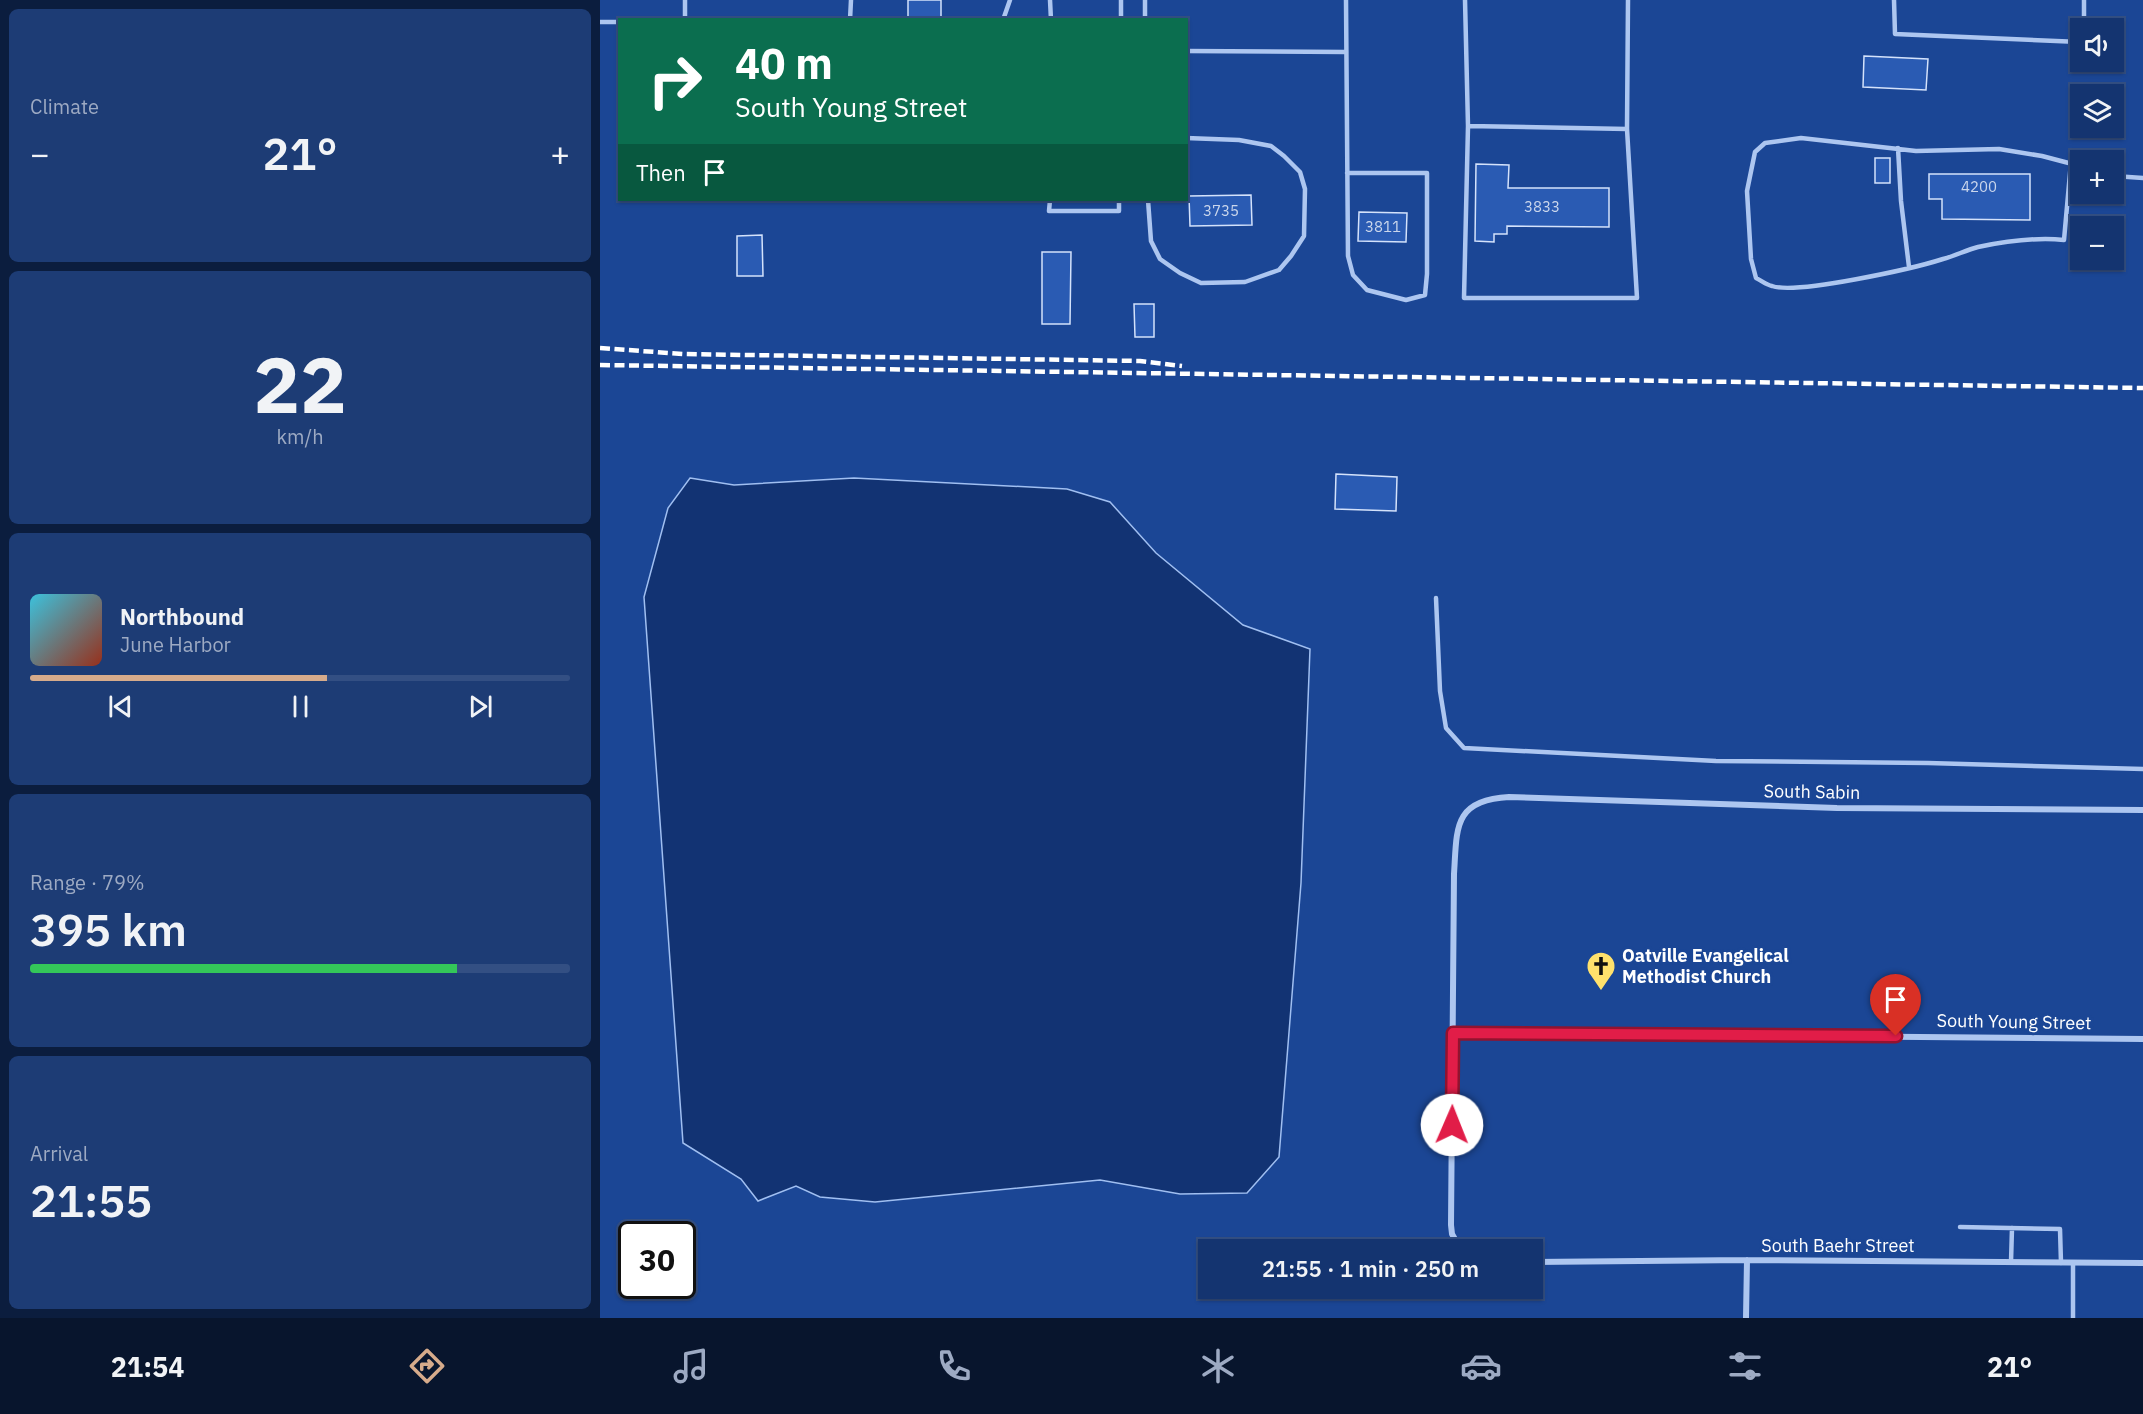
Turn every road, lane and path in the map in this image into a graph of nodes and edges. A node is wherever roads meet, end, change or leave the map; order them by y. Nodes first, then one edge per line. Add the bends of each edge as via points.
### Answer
1 (685, 0) edge
2 (851, 0) edge
3 (1010, 0) edge
4 (1050, 0) edge
5 (1121, 0) edge
6 (1145, 0) edge
7 (1346, 0) edge
8 (1465, 0) edge
9 (1628, 0) edge
10 (1894, 0) edge
11 (2085, 0) edge
12 (685, 18) edge
13 (850, 18) edge
14 (1005, 18) edge
15 (1051, 18) edge
16 (1121, 18) edge
17 (1145, 18) edge
18 (2084, 18) edge
19 (600, 22) edge
20 (618, 22) edge
21 (2070, 42) edge
22 (1188, 51) edge
23 (1346, 52) junction
24 (1468, 126) junction
25 (1627, 129) junction
26 (1188, 138) edge
27 (1898, 148) junction
28 (2070, 162) edge
29 (1347, 173) junction
30 (2070, 173) edge
31 (2124, 177) edge
32 (2143, 178) edge
33 (1050, 201) edge
34 (1119, 201) edge
35 (1148, 201) edge
36 (1909, 267) junction
37 (1436, 598) dead end
38 (2143, 769) edge
39 (2143, 810) edge
40 (1453, 1033) junction
41 (2143, 1039) edge
42 (1960, 1227) dead end
43 (2012, 1228) junction
44 (1455, 1239) edge
45 (1747, 1260) junction
46 (1543, 1262) edge
47 (2011, 1262) junction
48 (2061, 1263) junction
49 (2073, 1263) junction
50 (2143, 1263) edge
51 (1746, 1318) edge
52 (2073, 1318) edge

1 - 12 lane
2 - 13 lane
3 - 14 lane
4 - 15 lane
5 - 16 lane
6 - 17 lane
7 - 23 lane
8 - 24 lane
9 - 25 lane
10 - 21 lane via 1895,34
11 - 18 lane
19 - 20 lane
22 - 23 lane
23 - 29 lane
24 - 25 lane
24 - 25 lane via 1464,298 1637,298
26 - 35 lane via 1239,140 1271,146 1284,156 1300,172 1305,189 1304,236 1279,270 1245,282 1202,283 1161,259 1151,241
27 - 28 lane via 1999,149
27 - 36 lane
27 - 36 lane via 1801,138 1765,143 1755,152 1747,191 1750,259 1756,278 1774,287 1833,283
29 - 29 lane via 1427,173 1425,295 1406,300 1367,290 1353,275 1348,256
30 - 36 lane via 2064,240 2038,238 2002,243
31 - 32 lane
33 - 34 lane via 1049,211 1119,211
37 - 38 lane via 1440,691 1446,728 1464,748 1716,761
39 - 40 street, South Sabin via 1837,808 1509,797 1480,801 1467,811 1456,831
40 - 41 street, South Young Street
40 - 44 street via 1451,1225
42 - 43 lane
43 - 47 lane
43 - 48 lane via 2060,1229
45 - 46 street, South Baehr Street
45 - 47 street, South Baehr Street
45 - 51 street
47 - 48 street, South Baehr Street
48 - 49 street, South Baehr Street
49 - 50 street, South Baehr Street
49 - 52 lane

